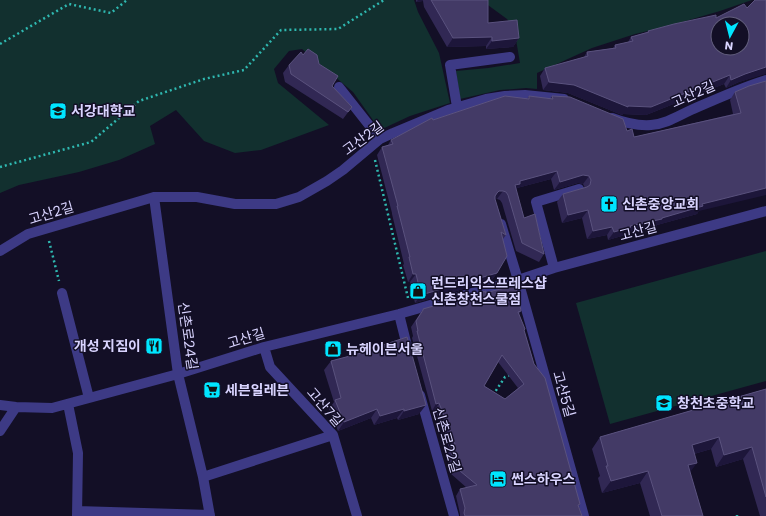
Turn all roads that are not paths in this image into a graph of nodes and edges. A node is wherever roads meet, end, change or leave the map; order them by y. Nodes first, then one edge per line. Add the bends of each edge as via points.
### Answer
1 (510, 57) dead end
2 (766, 80) edge
3 (339, 87) dead end
4 (571, 101) edge
5 (457, 107) junction
6 (603, 114) edge
7 (376, 142) junction
8 (579, 189) edge
9 (154, 197) junction
10 (766, 211) edge
11 (498, 213) edge
12 (0, 251) edge
13 (554, 268) junction
14 (518, 280) junction
15 (62, 293) road end
16 (399, 314) junction
17 (264, 347) junction
18 (410, 356) edge
19 (178, 374) junction
20 (418, 385) edge
21 (89, 398) junction
22 (68, 404) junction
23 (0, 405) edge
24 (16, 407) junction
25 (0, 431) edge
26 (333, 434) junction
27 (203, 477) junction
28 (77, 513) edge
29 (210, 516) edge
30 (356, 516) edge
31 (454, 516) edge
32 (584, 516) edge

1 - 5 street via 450,65
2 - 6 street, 고산2길 via 652,125 624,123
3 - 7 street
4 - 5 street, 고산2길 via 544,96 505,96
5 - 7 street, 고산2길 via 393,132
7 - 9 street, 고산2길 via 327,181 299,197 276,204 235,204 197,197
8 - 13 street via 536,202
9 - 12 street, 고산2길 via 28,234
9 - 19 street, 신촌로24길
10 - 13 street, 고산길
11 - 14 street
13 - 14 street, 고산길
14 - 16 street, 고산길
14 - 32 street, 고산5길
15 - 21 street
16 - 17 street, 고산길
16 - 18 street
17 - 19 street, 고산길
17 - 26 street, 고산7길 via 270,367
19 - 21 street, 고산길
19 - 27 street, 신촌로24길
20 - 31 street, 신촌로22길
21 - 22 street, 고산길
22 - 24 street, 고산길 via 52,408
22 - 28 street via 78,452
23 - 24 street, 고산길
24 - 25 street
26 - 27 street
26 - 30 street, 고산7길
27 - 29 street, 신촌로24길
28 - 29 street, 신촌로24길 via 131,512

